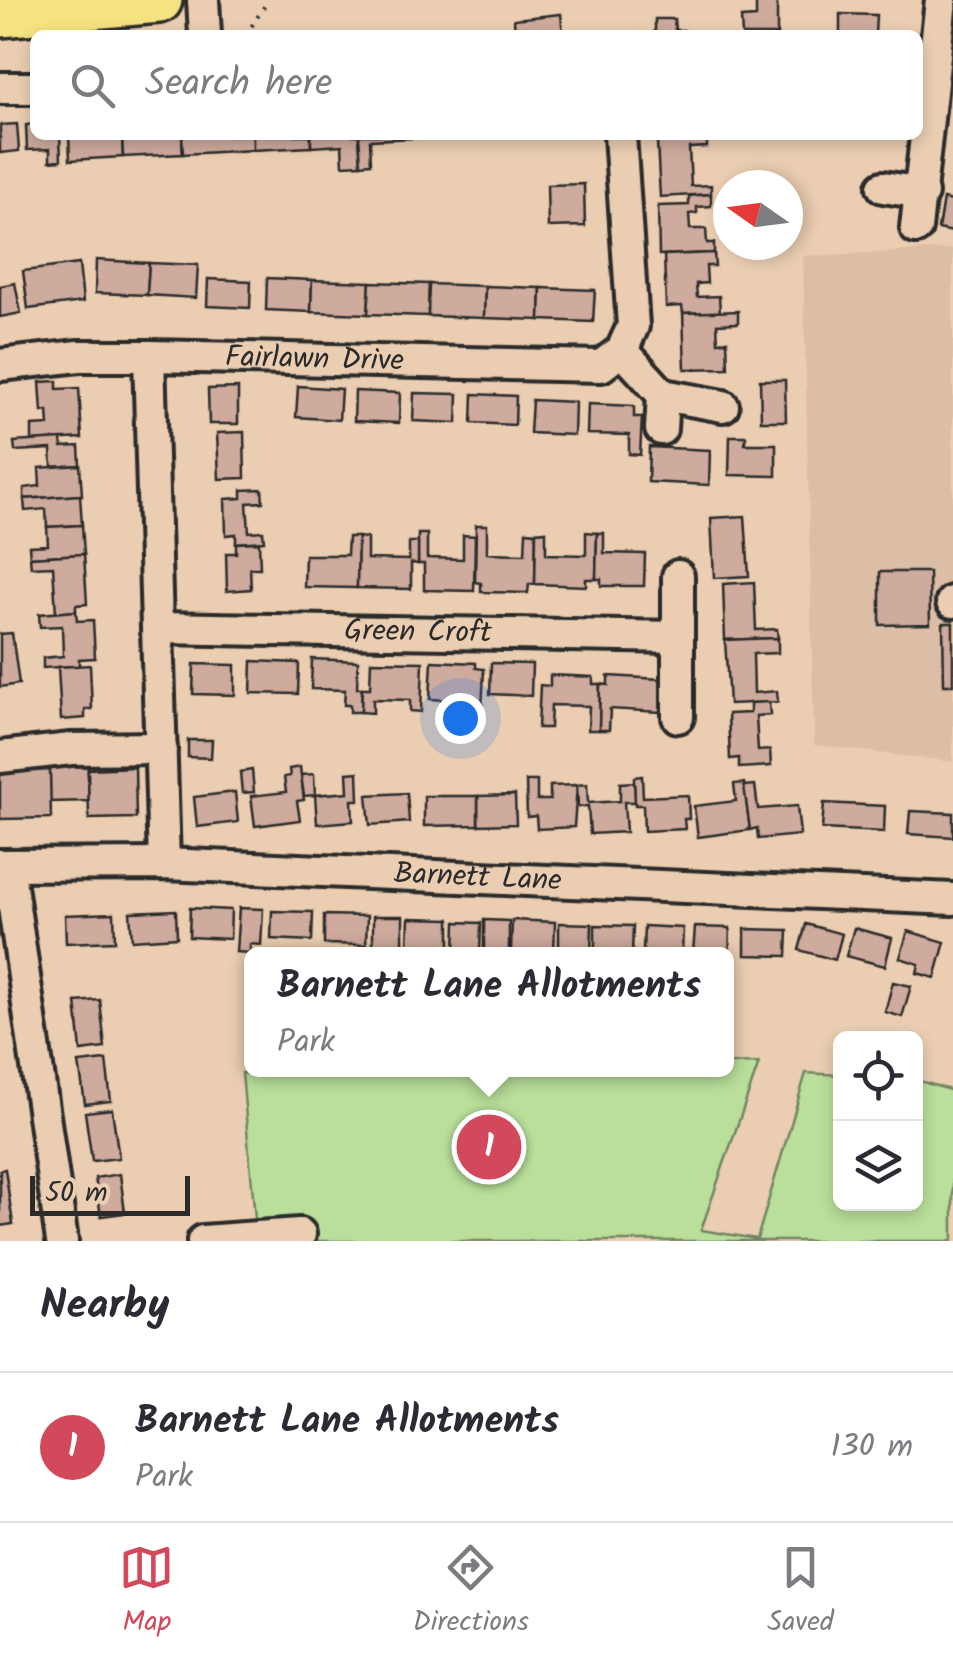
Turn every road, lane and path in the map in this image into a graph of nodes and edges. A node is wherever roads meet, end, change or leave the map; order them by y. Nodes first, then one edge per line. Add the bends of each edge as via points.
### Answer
1 (159, 0) edge
2 (203, 0) edge
3 (941, 0) edge
4 (267, 2) edge
5 (0, 14) edge
6 (205, 30) edge
7 (249, 30) edge
8 (0, 88) edge
9 (30, 88) edge
10 (942, 101) edge
11 (620, 140) edge
12 (883, 188) dead end
13 (922, 193) junction
14 (916, 228) dead end
15 (622, 350) junction
16 (148, 356) junction
17 (0, 366) edge
18 (663, 395) junction
19 (723, 406) dead end
20 (661, 428) dead end
21 (678, 576) dead end
22 (158, 628) junction
23 (678, 638) junction
24 (678, 717) dead end
25 (161, 748) junction
26 (0, 757) edge
27 (164, 864) junction
28 (4, 865) edge
29 (953, 899) edge
30 (300, 1234) dead end
31 (62, 1241) edge
32 (203, 1241) edge

1 - 5 highway
2 - 6 street
3 - 10 street
4 - 7 path
8 - 9 street
10 - 13 street
11 - 15 street via 633,326
12 - 13 street
13 - 14 street
15 - 16 street, Fairlawn Drive via 601,366
15 - 18 street
16 - 17 street, Fairlawn Drive
16 - 22 street
18 - 19 street
18 - 20 street
21 - 23 street
22 - 23 street, Green Croft
22 - 25 street
23 - 24 street
25 - 26 street
25 - 27 street
27 - 28 street, Barnett Lane
27 - 29 street, Barnett Lane
28 - 31 street
30 - 32 street

